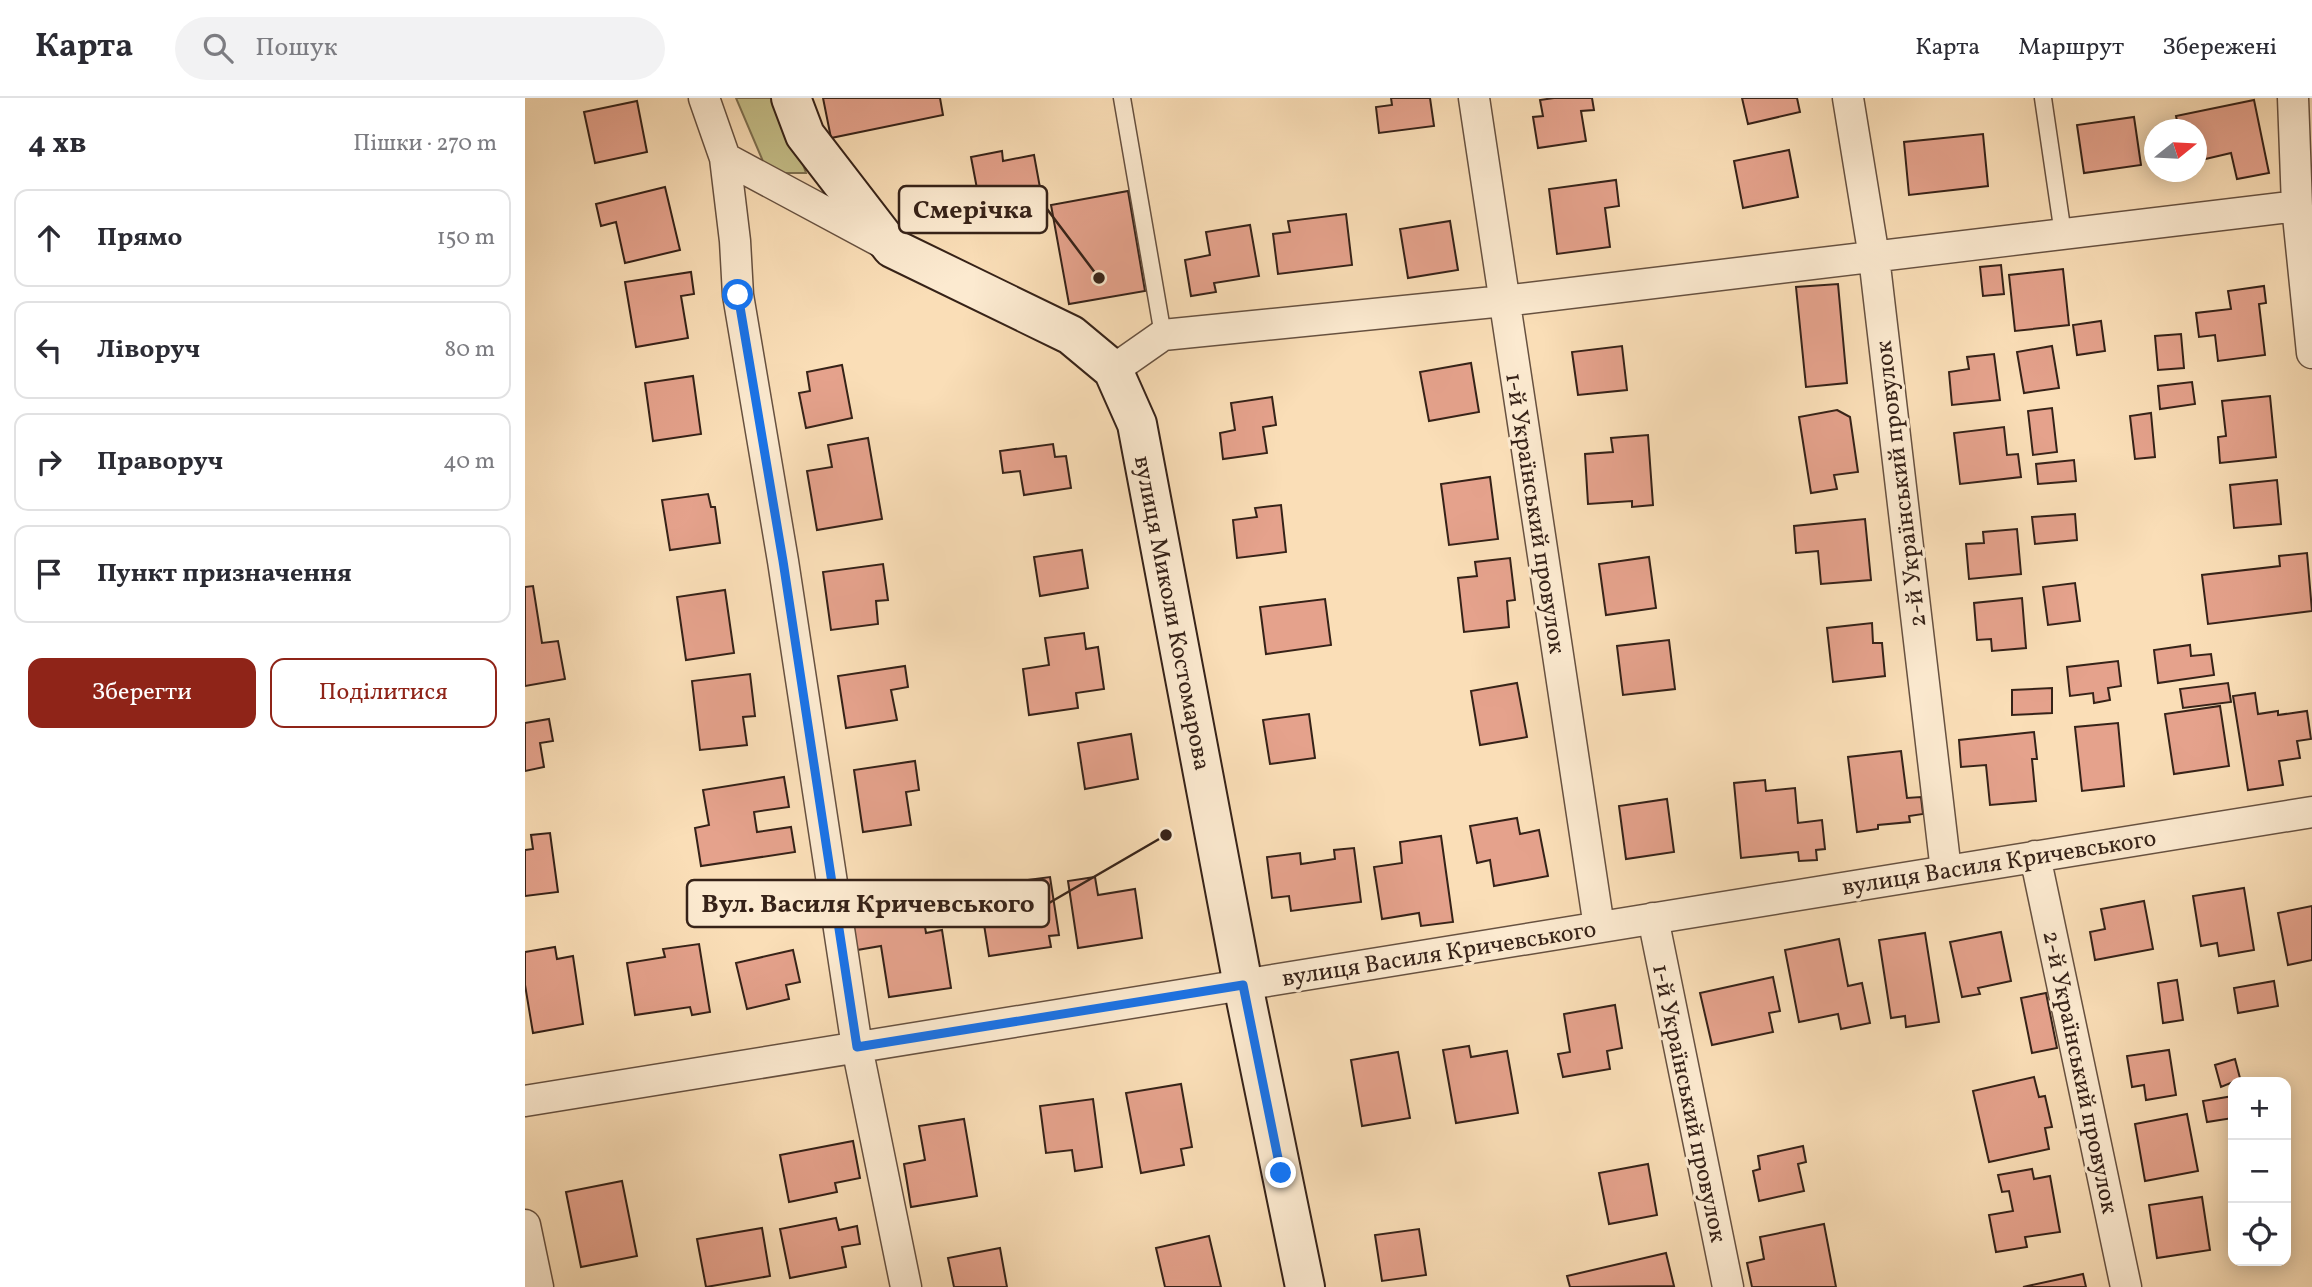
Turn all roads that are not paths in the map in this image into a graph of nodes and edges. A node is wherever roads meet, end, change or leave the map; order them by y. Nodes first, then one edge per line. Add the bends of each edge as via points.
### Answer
1 (704, 98) edge
2 (791, 98) edge
3 (1122, 98) edge
4 (1474, 98) edge
5 (1849, 98) edge
6 (2043, 98) edge
7 (2293, 98) edge
8 (725, 158) junction
9 (2297, 206) junction
10 (2063, 234) junction
11 (892, 248) junction
12 (1874, 257) junction
13 (1504, 301) junction
14 (1163, 335) junction
15 (2312, 353) edge
16 (1113, 370) junction
17 (2312, 812) edge
18 (2035, 856) junction
19 (1946, 871) junction
20 (1653, 918) junction
21 (1599, 927) junction
22 (1243, 985) junction
23 (857, 1047) junction
24 (525, 1101) edge
25 (525, 1225) edge
26 (538, 1287) edge
27 (906, 1287) edge
28 (1305, 1287) edge
29 (1728, 1287) edge
30 (2126, 1287) edge

1 - 8 street
2 - 11 street, вулиця Миколи Костомарова via 805,135
3 - 14 lane
4 - 13 street, 1-й Український провулок
5 - 12 street, 2-й Український провулок
6 - 10 lane
7 - 9 street
8 - 11 street
8 - 23 street via 738,295
9 - 10 street
9 - 15 street
10 - 12 street
11 - 16 street, вулиця Миколи Костомарова via 1071,335
12 - 13 street
12 - 19 street, 2-й Український провулок
13 - 14 street
13 - 21 street, 1-й Український провулок
14 - 16 street
16 - 22 street, вулиця Миколи Костомарова via 1137,424
17 - 18 street, вулиця Василя Кричевського
18 - 19 street, вулиця Василя Кричевського
18 - 30 street, 2-й Український провулок
19 - 20 street, вулиця Василя Кричевського
20 - 21 street, вулиця Василя Кричевського
20 - 29 street, 1-й Український провулок
21 - 22 street, вулиця Василя Кричевського
22 - 23 street, вулиця Василя Кричевського
22 - 28 street, вулиця Миколи Костомарова
23 - 24 street, вулиця Василя Кричевського
23 - 27 street
25 - 26 street

